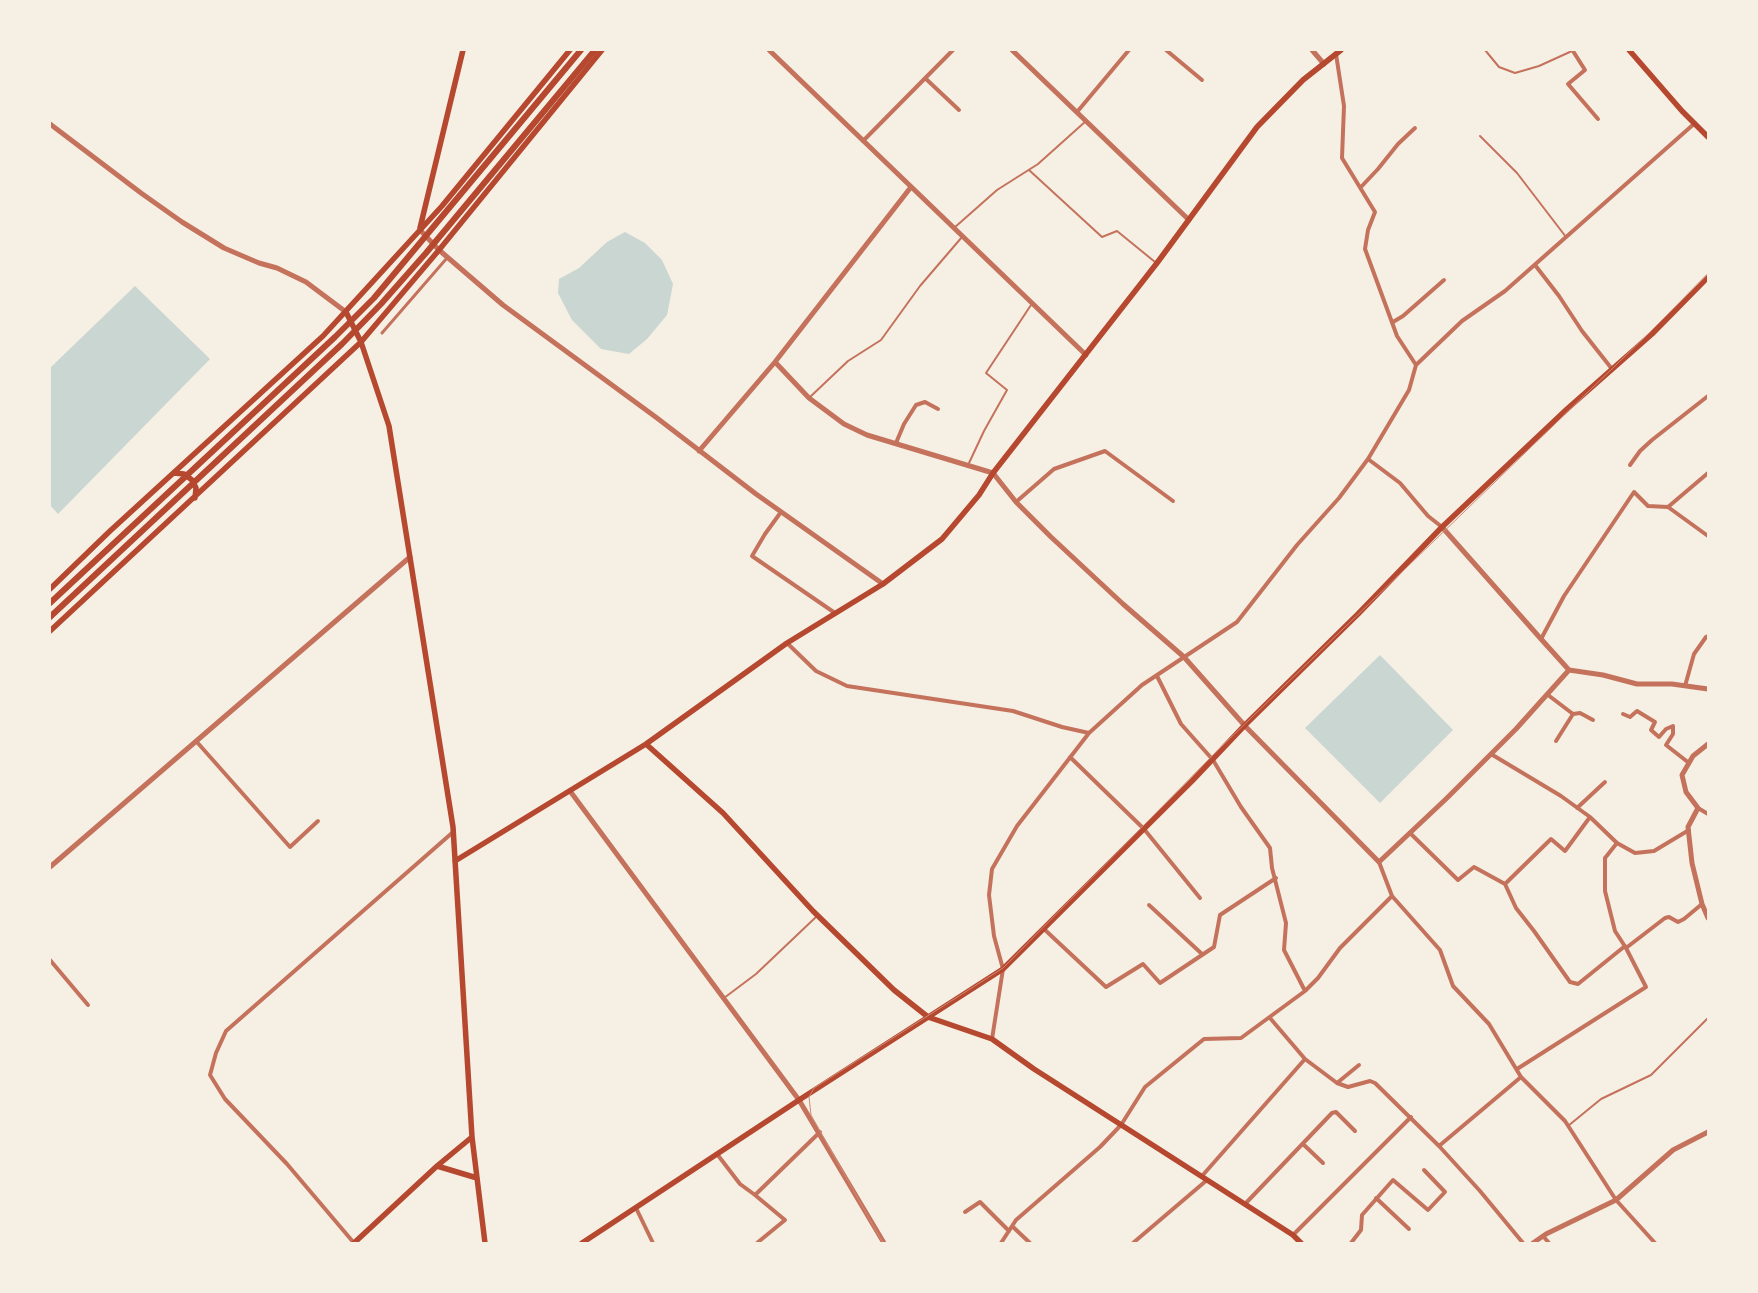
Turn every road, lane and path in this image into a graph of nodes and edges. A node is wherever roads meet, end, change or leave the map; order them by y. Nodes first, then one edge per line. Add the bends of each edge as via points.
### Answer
1 (463, 50) edge
2 (570, 50) edge
3 (581, 50) edge
4 (595, 50) edge
5 (602, 50) edge
6 (768, 50) edge
7 (953, 50) edge
8 (1012, 50) edge
9 (1129, 50) edge
10 (1166, 50) edge
11 (1312, 50) edge
12 (1485, 50) edge
13 (1629, 50) edge
14 (1573, 51) edge
15 (1339, 52) edge
16 (1324, 64) junction
17 (925, 78) junction
18 (1202, 80) dead end
19 (959, 110) dead end
20 (1077, 112) junction
21 (1598, 119) dead end
22 (1087, 121) junction
23 (1695, 123) junction
24 (50, 124) edge
25 (1415, 128) dead end
26 (1480, 136) dead end
27 (1708, 137) edge
28 (863, 141) junction
29 (1029, 170) junction
30 (911, 187) junction
31 (1361, 187) junction
32 (1189, 220) junction
33 (954, 228) junction
34 (420, 230) junction
35 (962, 237) junction
36 (1566, 237) junction
37 (439, 250) junction
38 (448, 258) junction
39 (1157, 263) junction
40 (1535, 265) junction
41 (1708, 277) edge
42 (1444, 280) dead end
43 (1032, 303) junction
44 (346, 312) junction
45 (1393, 322) junction
46 (382, 333) dead end
47 (361, 342) junction
48 (1086, 355) junction
49 (775, 362) junction
50 (1416, 365) junction
51 (1612, 370) junction
52 (1708, 396) edge
53 (809, 398) junction
54 (938, 409) dead end
55 (896, 443) junction
56 (700, 451) junction
57 (1368, 459) junction
58 (1630, 465) dead end
59 (973, 466) junction
60 (174, 473) junction
61 (993, 474) junction
62 (1708, 474) edge
63 (195, 498) junction
64 (1173, 501) dead end
65 (1016, 502) junction
66 (1668, 506) junction
67 (781, 512) junction
68 (1442, 527) junction
69 (1708, 536) edge
70 (410, 557) junction
71 (883, 584) junction
72 (50, 590) edge
73 (50, 603) edge
74 (836, 613) junction
75 (50, 617) edge
76 (50, 631) edge
77 (1708, 636) edge
78 (1541, 640) junction
79 (787, 643) junction
80 (1184, 657) junction
81 (1569, 670) junction
82 (1156, 676) junction
83 (1685, 686) junction
84 (1708, 689) edge
85 (1548, 695) junction
86 (1573, 714) junction
87 (1624, 714) dead end
88 (1593, 720) dead end
89 (1245, 726) junction
90 (1089, 733) junction
91 (196, 741) junction
92 (1556, 741) dead end
93 (646, 744) junction
94 (1708, 744) edge
95 (1491, 754) junction
96 (1070, 757) junction
97 (1213, 760) junction
98 (1689, 763) junction
99 (1605, 782) dead end
100 (570, 792) junction
101 (1577, 808) junction
102 (1698, 808) junction
103 (1708, 814) edge
104 (1590, 817) junction
105 (318, 821) dead end
106 (1144, 830) junction
107 (1688, 830) junction
108 (452, 833) junction
109 (1410, 833) junction
110 (1617, 843) junction
111 (455, 861) junction
112 (1379, 862) junction
113 (50, 867) edge
114 (1276, 878) junction
115 (1505, 884) junction
116 (1392, 896) junction
117 (1200, 898) dead end
118 (1702, 904) junction
119 (1149, 906) dead end
120 (817, 915) junction
121 (1708, 918) edge
122 (1044, 929) junction
123 (1626, 947) junction
124 (1202, 954) junction
125 (50, 960) edge
126 (1003, 969) junction
127 (1305, 991) junction
128 (724, 998) junction
129 (88, 1005) dead end
130 (928, 1017) junction
131 (1270, 1018) junction
132 (1708, 1018) edge
133 (992, 1039) junction
134 (1305, 1059) junction
135 (1359, 1065) dead end
136 (1517, 1069) junction
137 (1521, 1077) junction
138 (1337, 1083) junction
139 (799, 1100) junction
140 (1411, 1118) junction
141 (1121, 1125) junction
142 (1568, 1126) junction
143 (1356, 1131) dead end
144 (820, 1132) junction
145 (1708, 1132) edge
146 (472, 1137) junction
147 (1303, 1144) junction
148 (1439, 1146) junction
149 (717, 1154) junction
150 (1323, 1163) dead end
151 (437, 1166) junction
152 (1424, 1170) dead end
153 (476, 1178) junction
154 (1204, 1178) junction
155 (755, 1195) junction
156 (1376, 1198) junction
157 (1616, 1200) junction
158 (1245, 1204) junction
159 (636, 1208) junction
160 (965, 1212) dead end
161 (1012, 1226) junction
162 (1409, 1229) dead end
163 (1009, 1231) junction
164 (1293, 1235) junction
165 (1543, 1236) junction
166 (1138, 1237) junction
167 (354, 1243) edge
168 (484, 1243) edge
169 (582, 1243) edge
170 (653, 1243) edge
171 (756, 1243) edge
172 (884, 1243) edge
173 (1001, 1243) edge
174 (1030, 1243) edge
175 (1132, 1243) edge
176 (1143, 1243) edge
177 (1301, 1243) edge
178 (1351, 1243) edge
179 (1523, 1243) edge
180 (1533, 1243) edge
181 (1549, 1243) edge
182 (1655, 1243) edge

1 - 34 main road
2 - 34 main road
3 - 73 main road via 374,298
4 - 75 main road via 381,304
5 - 37 main road
6 - 28 street
7 - 17 street
8 - 20 street
9 - 20 street
10 - 18 street
11 - 16 street
12 - 14 lane via 1499,67 1515,73
13 - 23 main road
14 - 21 street via 1586,70 1568,84
15 - 16 main road
15 - 31 street via 1344,106 1342,158
16 - 32 main road via 1303,80 1257,127
17 - 19 street
17 - 28 street
20 - 22 street
22 - 29 lane
22 - 32 street
23 - 27 main road
23 - 36 street
24 - 44 street via 182,222 224,248 306,282
25 - 31 street
26 - 36 lane via 1517,173
28 - 30 street
29 - 33 lane via 997,190
29 - 39 lane via 1102,237 1117,231
30 - 33 street
30 - 49 street
31 - 45 street via 1374,212 1365,249
32 - 39 main road
33 - 35 street
34 - 37 street
34 - 44 main road
35 - 43 street
35 - 53 lane via 920,286 881,340 848,361
36 - 40 street
37 - 38 street
37 - 47 main road
38 - 46 street
38 - 56 street via 503,305
39 - 48 main road
40 - 50 street via 1462,321
40 - 51 street
41 - 51 main road
42 - 45 street
43 - 48 street
43 - 59 lane via 986,373 1007,390 972,453 969,463
44 - 47 main road
44 - 60 main road
45 - 50 street via 1397,336
47 - 63 main road
47 - 70 main road via 389,426
48 - 61 main road
49 - 53 street
49 - 56 street
50 - 57 street via 1409,390
51 - 68 main road
52 - 58 street via 1640,451
53 - 55 street via 844,424
54 - 55 street via 925,402 916,405
55 - 59 street
56 - 67 street
57 - 68 street via 1400,483 1428,516
57 - 80 street via 1237,622
59 - 61 street
60 - 63 main road via 184,474 192,480 196,488
60 - 72 main road
61 - 65 street
61 - 71 main road via 942,538
62 - 66 street
63 - 76 main road
64 - 65 street via 1104,451 1054,469
65 - 80 street via 1117,599
66 - 69 street
66 - 78 street via 1648,506 1634,492 1564,596
67 - 71 street
67 - 74 street via 752,556
68 - 78 street
68 - 89 main road
70 - 91 street
70 - 108 main road
71 - 74 main road
74 - 79 main road
77 - 83 street via 1694,654
78 - 81 street
79 - 90 street via 816,671 847,686 1013,712
79 - 93 main road
80 - 82 street
80 - 89 street
81 - 83 street via 1637,684
81 - 85 street
82 - 90 street
82 - 97 street via 1181,724
83 - 84 street
85 - 86 street
85 - 95 street
86 - 88 street via 1580,713
86 - 92 street
87 - 98 street via 1630,717 1637,711 1655,722 1651,730 1659,737 1673,726 1673,734 1666,745
89 - 97 main road
89 - 112 street
90 - 96 street
91 - 105 street via 290,847
91 - 113 street
93 - 100 main road
93 - 120 main road via 723,813
94 - 98 street
95 - 101 street
95 - 109 street
96 - 106 street
96 - 126 street via 1017,826 992,869 989,895 994,936
97 - 106 main road
97 - 114 street via 1270,848
98 - 102 street via 1682,775 1686,792
99 - 101 street
100 - 111 main road
100 - 128 street
101 - 104 street
102 - 103 street
102 - 107 street
104 - 110 street
104 - 115 street via 1565,851 1551,839
106 - 117 street
106 - 122 main road
107 - 110 street via 1654,852 1635,853
107 - 118 street
108 - 111 main road
108 - 167 street via 226,1031 210,1076 225,1099 287,1164
109 - 112 street
109 - 115 street via 1458,880 1474,867
110 - 123 street via 1604,858 1605,891 1615,931
111 - 146 main road
112 - 116 street
114 - 124 street via 1220,915 1214,947
114 - 127 street via 1286,924 1284,950
115 - 123 street via 1516,908 1570,982 1578,984
116 - 127 street via 1340,948
116 - 136 street via 1440,950 1453,986 1489,1024
118 - 121 street
118 - 123 street via 1678,922 1665,918
119 - 124 street
120 - 128 lane via 756,974
120 - 130 main road via 894,990
122 - 124 street via 1106,987 1143,964 1160,983
122 - 126 main road
123 - 136 street via 1646,987
125 - 129 street
126 - 130 main road
126 - 133 street
127 - 131 street
128 - 139 street
130 - 133 main road
130 - 139 main road
131 - 134 street
131 - 141 street via 1241,1038 1204,1039 1145,1087
132 - 142 lane via 1651,1075 1601,1099
133 - 141 main road
134 - 138 street
134 - 154 street
135 - 138 street
136 - 137 street
137 - 142 street
137 - 148 street
138 - 140 street via 1348,1087 1370,1080
139 - 144 street
139 - 149 main road
140 - 148 street
140 - 164 street
141 - 154 main road
141 - 161 street
142 - 157 street
143 - 147 street via 1334,1112
144 - 155 street
144 - 172 street
145 - 157 street via 1673,1150
146 - 151 main road
146 - 153 main road
147 - 150 street
147 - 158 street
148 - 179 street
149 - 155 street via 740,1184
149 - 159 main road
151 - 153 main road
151 - 167 main road
152 - 156 street via 1445,1192 1428,1210 1395,1180
153 - 168 main road
154 - 158 main road
154 - 166 street
155 - 171 street via 785,1220
156 - 162 street
156 - 178 street via 1362,1215 1361,1230
157 - 165 street
157 - 182 street
158 - 164 main road
159 - 169 main road
159 - 170 street
160 - 163 street via 980,1202
161 - 163 street
161 - 174 street
163 - 173 street
164 - 177 main road
165 - 180 street
165 - 181 street
166 - 175 street
166 - 176 street

